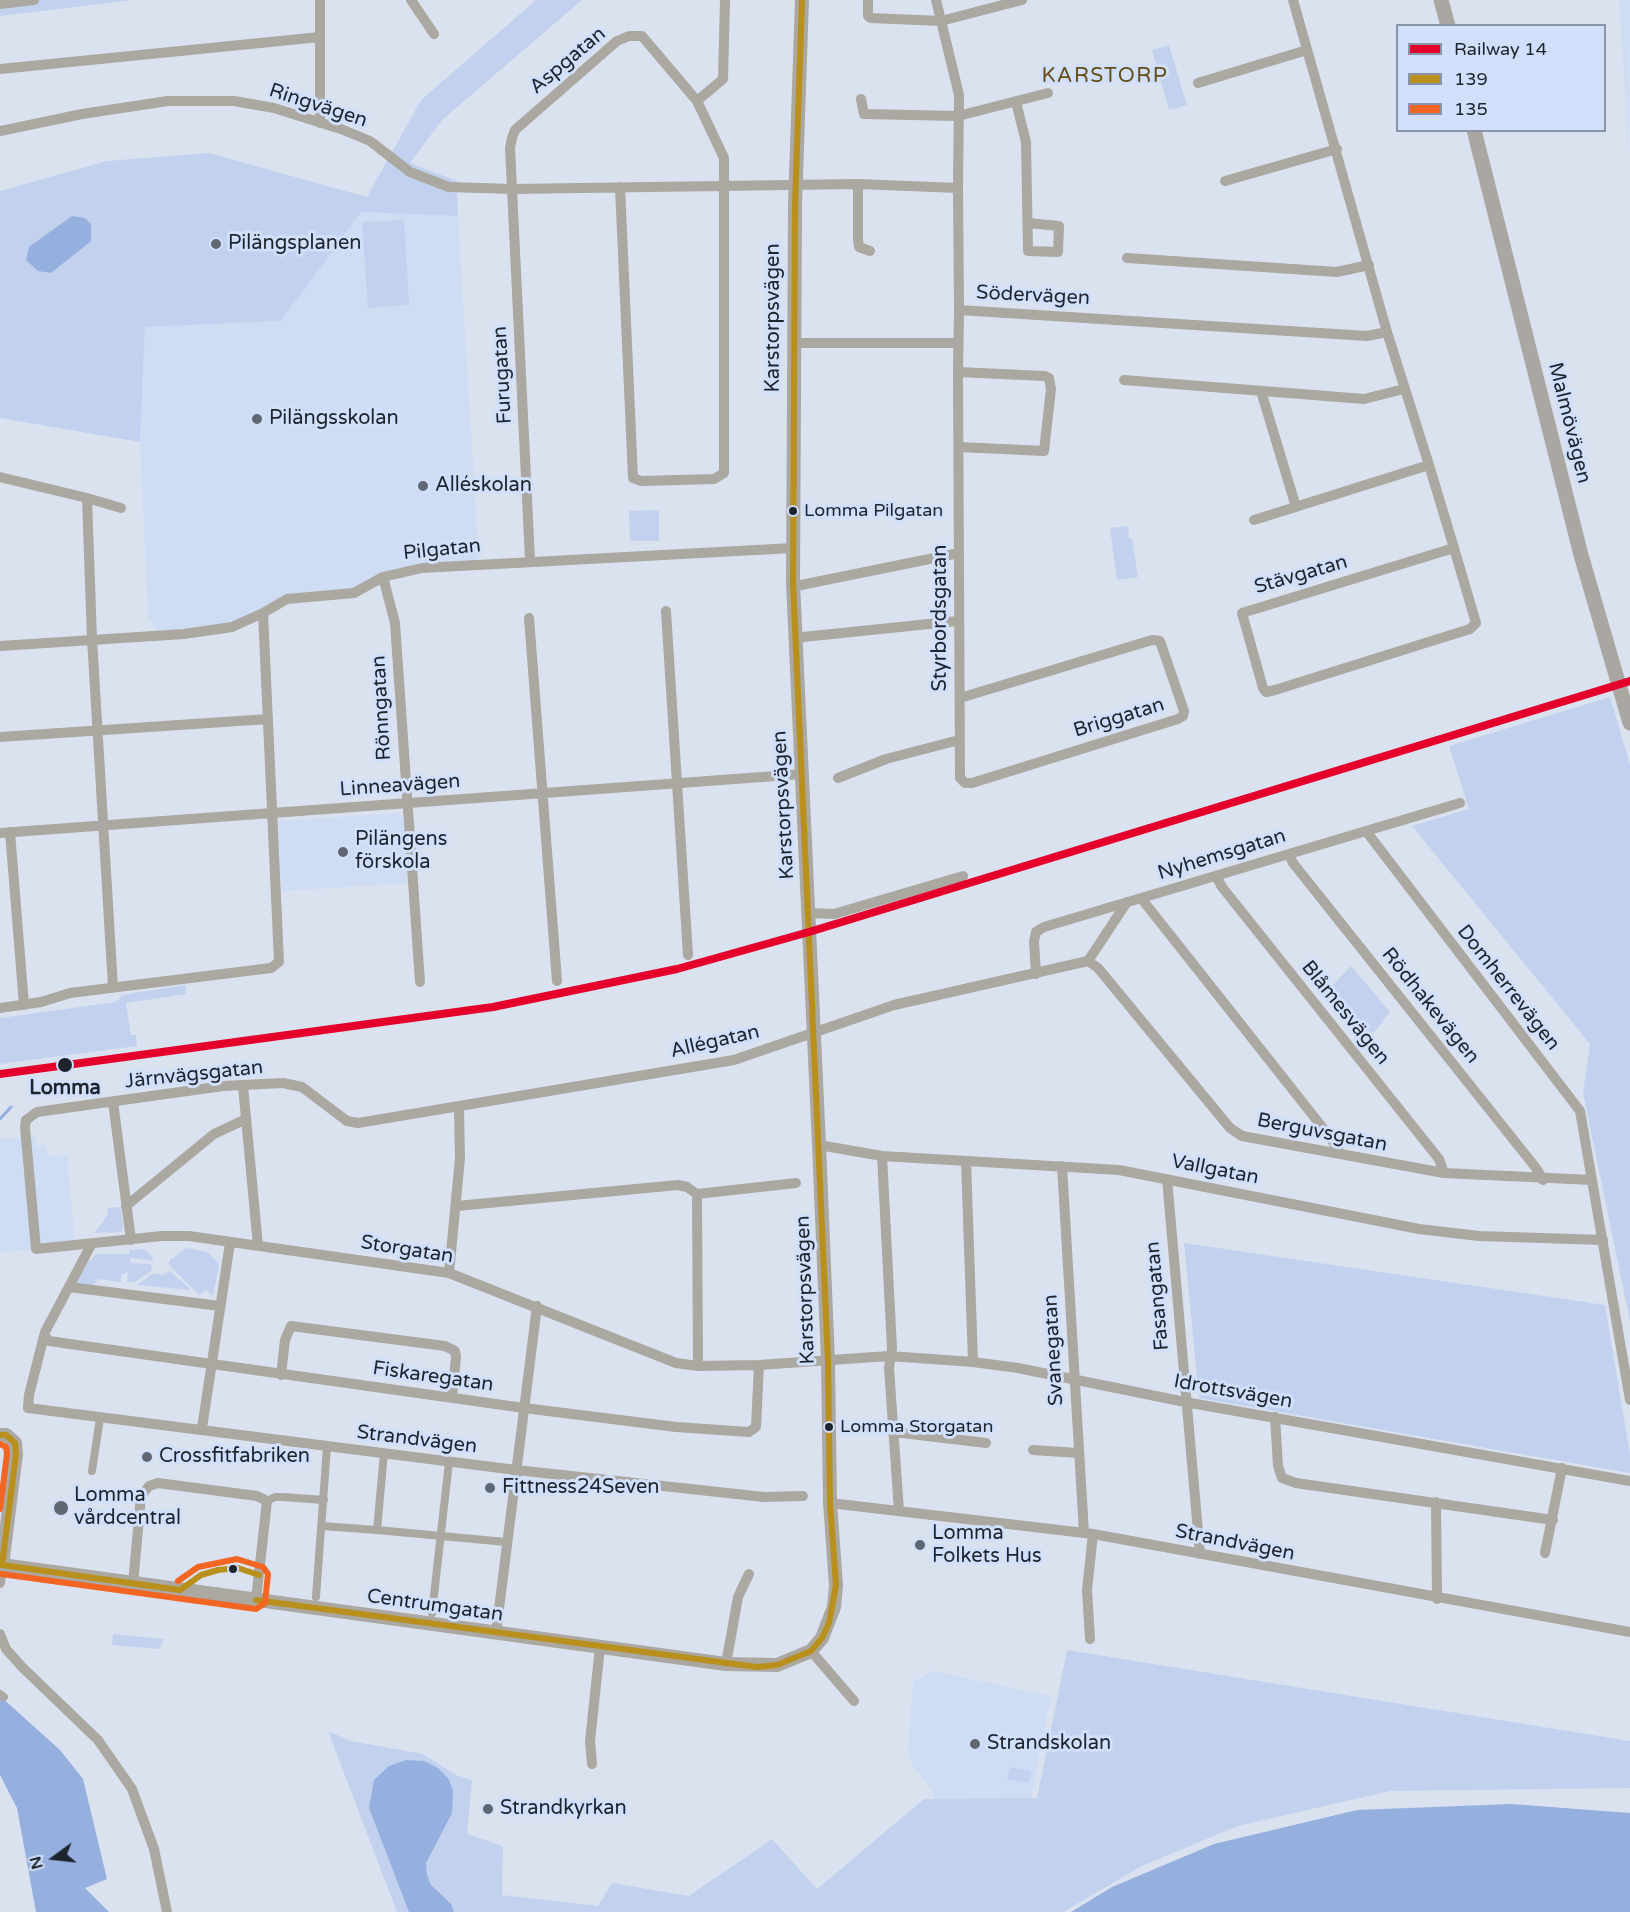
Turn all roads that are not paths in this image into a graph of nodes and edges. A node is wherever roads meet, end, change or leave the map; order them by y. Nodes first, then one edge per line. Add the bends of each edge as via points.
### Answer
1 (34, 0) edge
2 (320, 0) edge
3 (411, 0) edge
4 (725, 0) edge
5 (802, 0) edge
6 (868, 0) edge
7 (936, 0) edge
8 (1022, 0) edge
9 (1293, 0) edge
10 (1441, 0) edge
11 (0, 4) edge
12 (941, 21) junction
13 (1447, 24) edge
14 (434, 34) dead end
15 (320, 37) junction
16 (1307, 50) junction
17 (0, 69) edge
18 (1198, 83) dead end
19 (1047, 93) dead end
20 (861, 99) dead end
21 (697, 101) junction
22 (1016, 102) junction
23 (958, 116) junction
24 (320, 123) junction
25 (0, 131) edge
26 (1475, 132) edge
27 (1337, 149) junction
28 (1226, 181) dead end
29 (858, 184) junction
30 (796, 185) junction
31 (724, 186) junction
32 (620, 187) junction
33 (958, 188) junction
34 (512, 189) junction
35 (1028, 223) dead end
36 (870, 251) dead end
37 (1127, 258) dead end
38 (1369, 264) junction
39 (960, 309) junction
40 (1387, 332) junction
41 (801, 343) dead end
42 (958, 343) junction
43 (958, 372) junction
44 (1124, 380) dead end
45 (1404, 389) junction
46 (1261, 391) junction
47 (959, 447) junction
48 (1429, 465) junction
49 (0, 477) edge
50 (87, 498) junction
51 (1296, 507) junction
52 (121, 508) dead end
53 (1254, 520) dead end
54 (793, 548) junction
55 (1454, 548) junction
56 (959, 553) junction
57 (530, 560) junction
58 (383, 577) junction
59 (801, 585) dead end
60 (666, 611) dead end
61 (263, 614) junction
62 (529, 618) dead end
63 (958, 621) junction
64 (802, 637) dead end
65 (92, 639) junction
66 (0, 646) edge
67 (960, 698) junction
68 (268, 719) junction
69 (1630, 723) edge
70 (97, 730) junction
71 (0, 737) edge
72 (959, 740) junction
73 (803, 774) junction
74 (838, 778) dead end
75 (962, 781) joint
76 (677, 784) junction
77 (543, 794) junction
78 (1460, 803) dead end
79 (406, 804) junction
80 (272, 814) junction
81 (105, 825) junction
82 (1366, 831) junction
83 (5, 832) edge
84 (1289, 854) junction
85 (963, 876) dead end
86 (1216, 876) junction
87 (1141, 898) junction
88 (1127, 902) junction
89 (809, 913) junction
90 (688, 955) dead end
91 (1088, 961) junction
92 (1036, 974) junction
93 (557, 981) dead end
94 (420, 982) dead end
95 (113, 987) junction
96 (24, 1005) junction
97 (0, 1008) edge
98 (814, 1032) junction
99 (283, 1083) joint
100 (243, 1086) junction
101 (113, 1102) junction
102 (459, 1108) junction
103 (246, 1119) junction
104 (819, 1145) junction
105 (1340, 1153) junction
106 (882, 1156) junction
107 (966, 1161) junction
108 (1062, 1166) junction
109 (1444, 1173) junction
110 (1167, 1179) junction
111 (1543, 1180) junction
112 (1592, 1180) junction
113 (796, 1183) dead end
114 (698, 1194) junction
115 (126, 1206) junction
116 (457, 1206) junction
117 (130, 1240) junction
118 (1603, 1240) junction
119 (230, 1243) junction
120 (91, 1245) junction
121 (258, 1246) junction
122 (36, 1249) joint
123 (449, 1273) junction
124 (69, 1287) junction
125 (220, 1306) junction
126 (537, 1306) junction
127 (45, 1336) junction
128 (890, 1356) junction
129 (828, 1361) junction
130 (973, 1362) junction
131 (212, 1363) junction
132 (759, 1365) junction
133 (698, 1366) junction
134 (281, 1375) junction
135 (1073, 1378) junction
136 (452, 1397) junction
137 (1630, 1400) edge
138 (1185, 1402) junction
139 (524, 1408) junction
140 (1275, 1417) junction
141 (100, 1418) junction
142 (202, 1428) junction
143 (894, 1432) junction
144 (0, 1435) edge
145 (986, 1443) dead end
146 (327, 1447) junction
147 (1033, 1450) dead end
148 (1078, 1453) junction
149 (384, 1454) junction
150 (449, 1462) junction
151 (1562, 1468) junction
152 (516, 1470) junction
153 (92, 1471) dead end
154 (1630, 1481) edge
155 (803, 1496) dead end
156 (324, 1500) junction
157 (267, 1501) junction
158 (1436, 1502) junction
159 (830, 1503) junction
160 (899, 1511) junction
161 (1553, 1520) junction
162 (322, 1526) junction
163 (377, 1530) junction
164 (1088, 1534) junction
165 (441, 1536) junction
166 (506, 1542) junction
167 (1545, 1553) dead end
168 (1200, 1554) junction
169 (2, 1565) junction
170 (749, 1574) dead end
171 (0, 1583) edge
172 (134, 1584) junction
173 (316, 1597) dead end
174 (1437, 1599) junction
175 (256, 1600) junction
176 (432, 1613) dead end
177 (1630, 1632) edge
178 (496, 1633) junction
179 (0, 1634) edge
180 (1090, 1639) dead end
181 (600, 1647) junction
182 (811, 1651) junction
183 (726, 1664) junction
184 (854, 1701) dead end
185 (592, 1764) dead end
186 (167, 1912) edge

1 - 11 street
2 - 15 street
3 - 14 street
4 - 21 street via 723,79
5 - 30 street, Karstorpsvägen
6 - 12 street via 871,18
7 - 12 street, Södervägen
8 - 12 street
9 - 16 street
10 - 13 main road
12 - 23 street, Södervägen via 955,75
15 - 17 street
15 - 24 street
16 - 18 street
16 - 27 street
19 - 22 street
20 - 23 street via 864,114
21 - 31 street, Aspgatan via 724,158
21 - 34 street, Aspgatan via 642,36 617,40 515,130 510,148
22 - 23 street
22 - 35 street via 1026,142
23 - 33 street, Södervägen
24 - 25 street, Ringvägen via 274,108 234,101 168,101
24 - 34 street, Ringvägen via 370,141 410,172 434,182 468,189
26 - 69 main road, Malmövägen via 1581,555
27 - 28 street
27 - 38 street
29 - 30 street
29 - 33 street
29 - 36 street via 859,246
30 - 31 street, Ringvägen
30 - 54 street, Karstorpsvägen
31 - 32 street, Ringvägen
31 - 32 street, Aspgatan via 724,473 714,479 641,481 633,478 631,469
32 - 34 street, Ringvägen
33 - 39 street, Södervägen
34 - 57 street, Furugatan
37 - 38 street via 1336,272
38 - 40 street
39 - 40 street, Södervägen via 1367,336
39 - 42 street, Styrbordsgatan
40 - 45 street
41 - 42 street
42 - 43 street, Styrbordsgatan
43 - 47 street, Styrbordsgatan
43 - 47 street via 1045,376 1051,389 1044,451
44 - 46 street
45 - 46 street via 1365,399
45 - 48 street
46 - 51 street
47 - 56 street, Styrbordsgatan
48 - 51 street
48 - 55 street
49 - 50 street
50 - 52 street
50 - 65 street
51 - 53 street
54 - 57 street, Pilgatan
54 - 73 street, Karstorpsvägen
55 - 55 street, Stävgatan via 1475,627 1266,692 1263,688 1242,613
56 - 59 street
56 - 63 street, Styrbordsgatan
57 - 58 street, Pilgatan via 422,568
58 - 61 street, Pilgatan via 354,593 287,598
58 - 79 street, Rönngatan via 395,623
60 - 76 street
61 - 65 street, Pilgatan via 232,627
61 - 68 street
62 - 77 street
63 - 64 street
63 - 67 street, Styrbordsgatan
65 - 66 street, Pilgatan
65 - 70 street
67 - 72 street, Styrbordsgatan
67 - 75 street, Briggatan via 1152,640 1160,641 1184,711 1183,716 1167,722 972,783
68 - 70 street
68 - 80 street
70 - 71 street
70 - 81 street
72 - 74 street
72 - 75 street, Styrbordsgatan
73 - 76 street, Linneavägen
73 - 89 street, Karstorpsvägen
76 - 77 street, Linneavägen
76 - 90 street
77 - 79 street, Linneavägen
77 - 93 street
78 - 82 street, Nyhemsgatan
79 - 80 street, Linneavägen
79 - 94 street, Rönngatan
80 - 81 street, Linneavägen
80 - 95 street via 279,962 271,968
81 - 83 street, Linneavägen
81 - 95 street
82 - 84 street, Nyhemsgatan
82 - 112 street, Domherrevägen via 1580,1111
83 - 96 street
84 - 86 street, Nyhemsgatan
84 - 111 street, Rödhakevägen
85 - 89 street via 834,914
86 - 87 street, Nyhemsgatan
86 - 109 street, Blåmesvägen via 1439,1159
87 - 88 street, Nyhemsgatan
87 - 105 street
88 - 91 street
88 - 92 street, Nyhemsgatan via 1036,932
89 - 98 street, Karstorpsvägen
91 - 92 street, Allégatan
91 - 105 street, Berguvsgatan via 1098,968 1230,1128 1242,1136
92 - 98 street, Allégatan via 894,1005
95 - 96 street
96 - 97 street
98 - 102 street, Allégatan via 734,1060
98 - 104 street, Karstorpsvägen
99 - 100 street, Järnvägsgatan
99 - 102 street, Allégatan via 302,1087 347,1121 358,1123
100 - 101 street, Järnvägsgatan
100 - 103 street
101 - 115 street
101 - 122 street, Järnvägsgatan via 37,1112 26,1119
102 - 116 street
103 - 115 street via 214,1134
103 - 121 street
104 - 106 street, Vallgatan
104 - 129 street, Karstorpsvägen
105 - 109 street, Berguvsgatan
106 - 107 street, Vallgatan
106 - 128 street
107 - 108 street, Vallgatan
107 - 130 street
108 - 110 street, Vallgatan via 1119,1170
108 - 135 street, Svanegatan
109 - 111 street, Berguvsgatan
110 - 118 street, Vallgatan via 1419,1229 1479,1236
110 - 138 street, Fasangatan
111 - 112 street, Berguvsgatan
112 - 118 street, Domherrevägen
113 - 114 street
114 - 116 street via 678,1185
114 - 133 street
115 - 117 street
116 - 123 street
117 - 119 street, Storgatan via 189,1236
117 - 120 street, Storgatan
118 - 137 street, Domherrevägen
119 - 121 street, Storgatan
119 - 125 street
120 - 122 street, Storgatan
120 - 124 street
121 - 123 street, Storgatan
123 - 126 street, Storgatan
124 - 125 street
124 - 127 street
125 - 131 street
126 - 133 street, Storgatan via 676,1363
126 - 139 street
127 - 131 street, Fiskaregatan via 49,1341
127 - 141 street, Strandvägen via 28,1408
128 - 129 street, Idrottsvägen
128 - 130 street, Idrottsvägen
128 - 143 street
129 - 132 street, Storgatan
129 - 159 street, Karstorpsvägen
130 - 135 street, Idrottsvägen
131 - 134 street, Fiskaregatan
131 - 142 street
132 - 133 street, Storgatan
132 - 139 street, Fiskaregatan via 756,1427 749,1432
134 - 136 street, Fiskaregatan
134 - 136 street via 285,1340 291,1326 444,1346 455,1351 456,1357
135 - 138 street, Idrottsvägen
135 - 148 street, Svanegatan
136 - 139 street, Fiskaregatan
138 - 140 street, Idrottsvägen
138 - 168 street, Fasangatan
139 - 152 street
140 - 151 street, Idrottsvägen
140 - 158 street via 1282,1478
141 - 142 street, Strandvägen
141 - 153 street
142 - 146 street, Strandvägen
143 - 145 street
143 - 160 street
144 - 169 street via 15,1443 16,1454
146 - 149 street, Strandvägen
146 - 156 street
147 - 148 street
148 - 164 street, Svanegatan
149 - 150 street, Strandvägen
149 - 163 street
150 - 152 street, Strandvägen
150 - 165 street
151 - 154 street, Idrottsvägen
151 - 161 street
152 - 155 street, Strandvägen via 764,1497
152 - 166 street
156 - 157 street via 275,1497
156 - 162 street
157 - 172 street via 256,1496 158,1483 149,1486 141,1496
157 - 175 street
158 - 161 street
158 - 174 street
159 - 160 street, Strandvägen
159 - 182 street, Karstorpsvägen via 834,1607 822,1638
160 - 164 street, Strandvägen
161 - 167 street
162 - 163 street
162 - 173 street
163 - 165 street
164 - 168 street, Strandvägen
164 - 180 street, Svanegatan
165 - 166 street
165 - 176 street
166 - 178 street
168 - 174 street, Strandvägen
169 - 171 street
169 - 172 street, Centrumgatan
170 - 183 street via 738,1597
172 - 175 street, Centrumgatan
174 - 177 street, Strandvägen
175 - 178 street, Centrumgatan
178 - 181 street, Centrumgatan
179 - 186 street via 21,1667 98,1740 132,1789 154,1849
181 - 183 street, Centrumgatan
181 - 185 street via 590,1741
182 - 183 street, Centrumgatan via 777,1665
182 - 184 street

